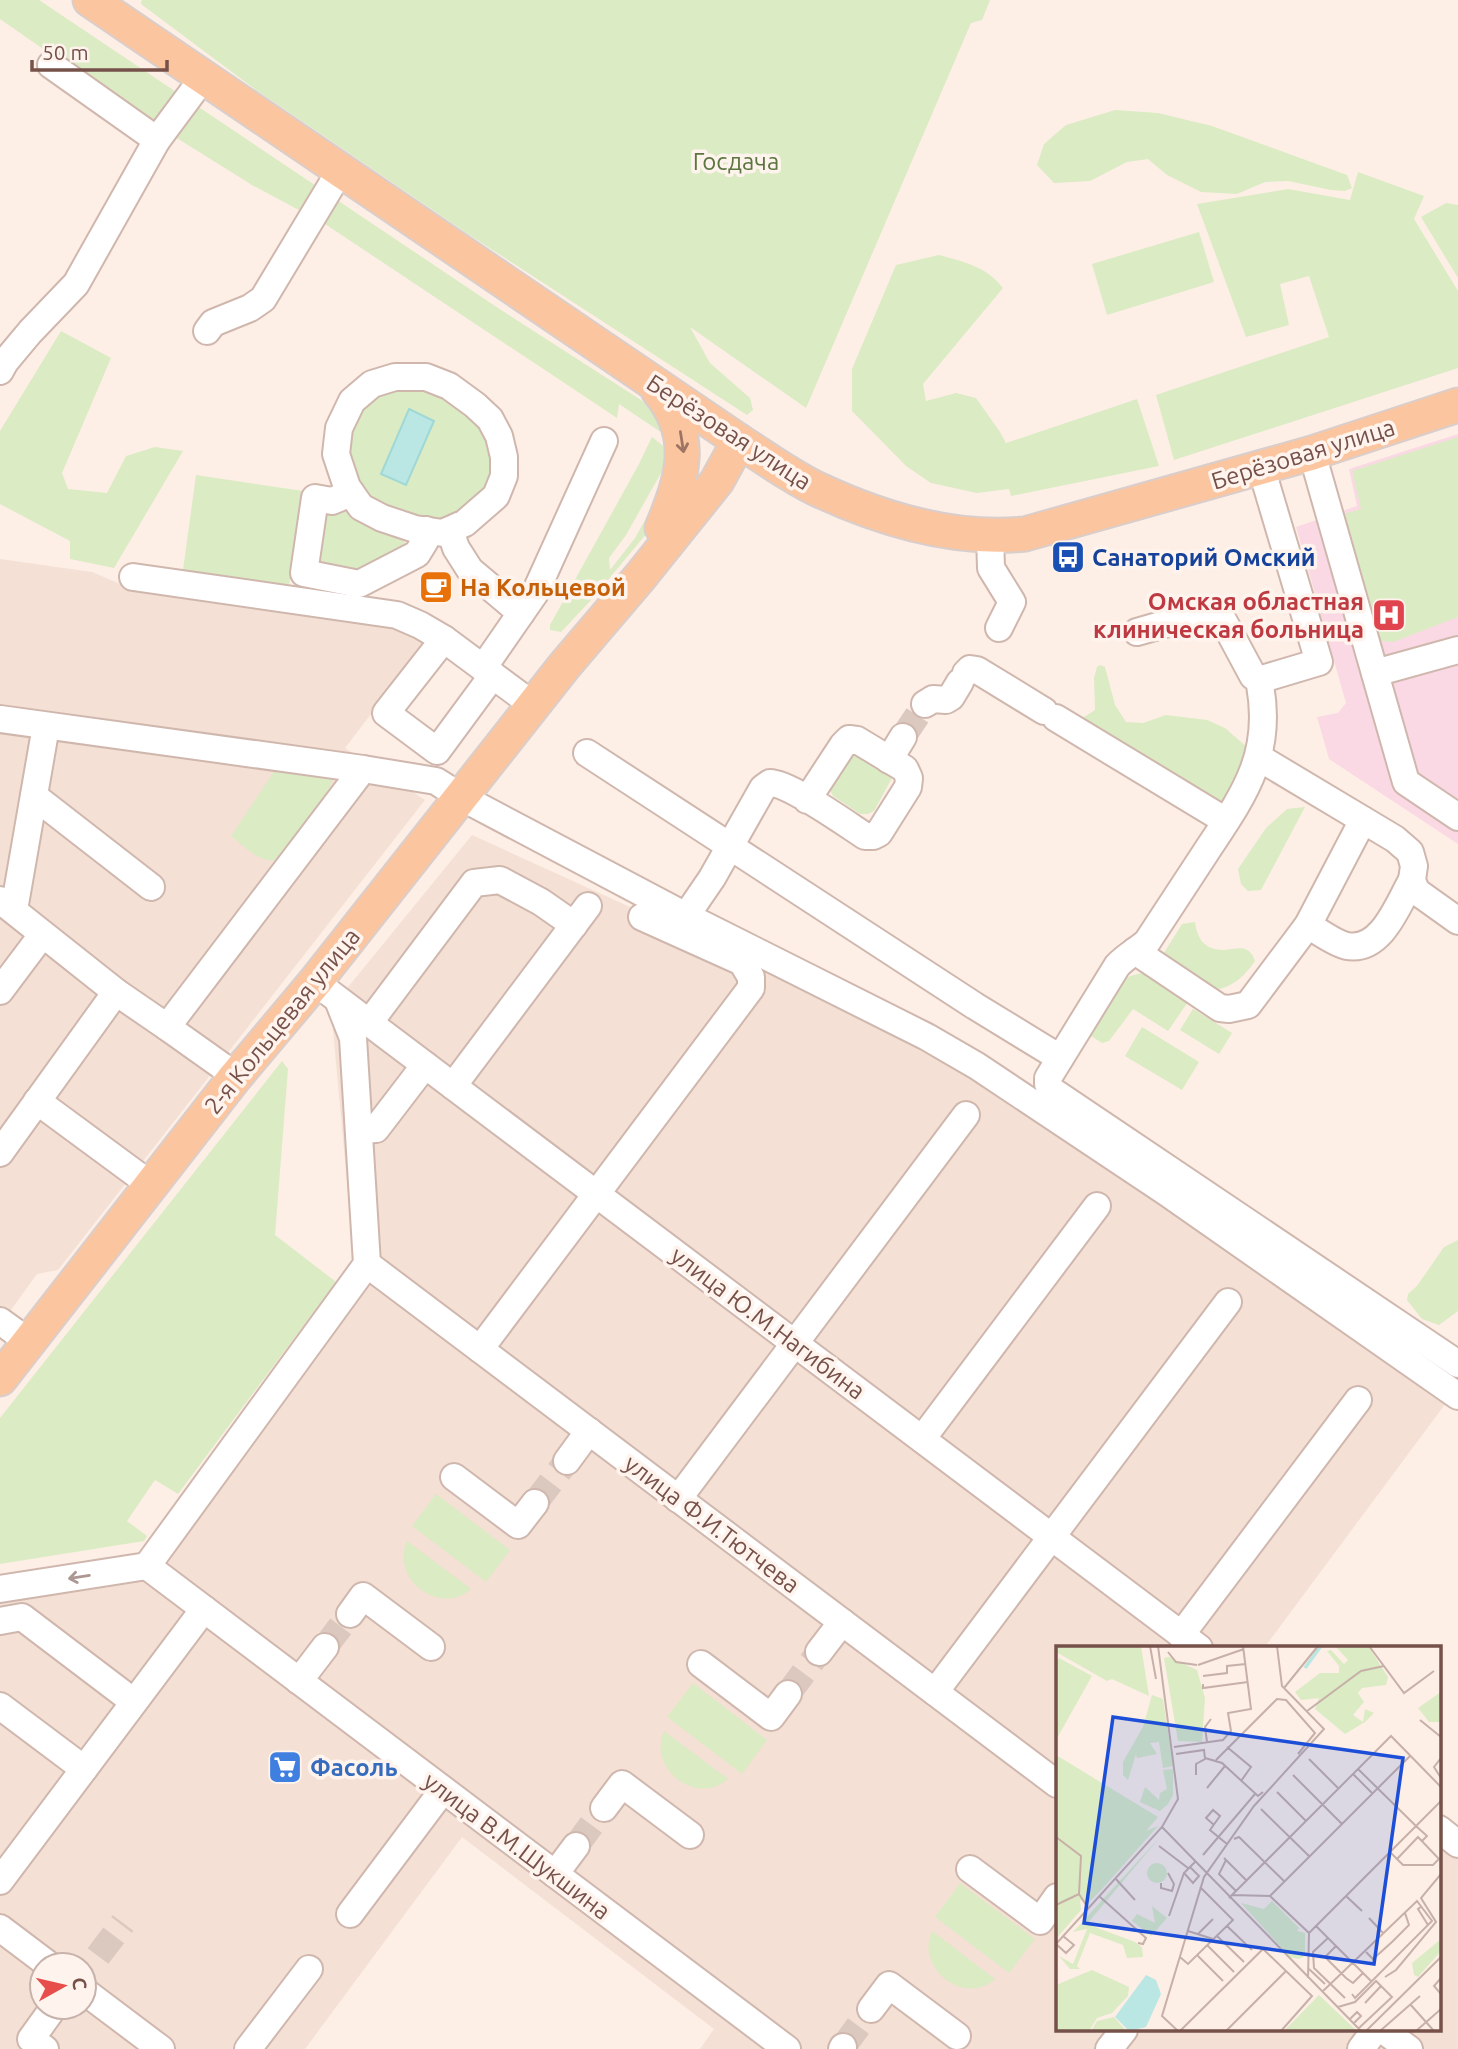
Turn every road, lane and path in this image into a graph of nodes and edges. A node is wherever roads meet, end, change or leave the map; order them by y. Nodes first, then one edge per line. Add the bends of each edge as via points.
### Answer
1 (107, 4) edge
2 (51, 65) dead end
3 (203, 78) junction
4 (157, 141) junction
5 (340, 171) junction
6 (207, 331) dead end
7 (0, 371) edge
8 (652, 383) junction
9 (1458, 405) edge
10 (738, 441) junction
11 (604, 442) dead end
12 (1312, 453) junction
13 (1261, 467) junction
14 (351, 493) junction
15 (662, 528) junction
16 (438, 530) junction
17 (990, 536) junction
18 (133, 577) dead end
19 (521, 613) junction
20 (999, 628) dead end
21 (1137, 632) dead end
22 (444, 639) junction
23 (1458, 650) edge
24 (565, 665) junction
25 (488, 671) junction
26 (1375, 673) junction
27 (1262, 679) junction
28 (925, 704) tunnel mouth
29 (533, 705) junction
30 (0, 719) edge
31 (46, 726) junction
32 (903, 737) tunnel mouth
33 (587, 753) dead end
34 (1258, 757) junction
35 (889, 760) junction
36 (363, 769) junction
37 (34, 796) junction
38 (461, 797) junction
39 (807, 800) junction
40 (1458, 817) edge
41 (1363, 820) junction
42 (1226, 821) junction
43 (730, 846) junction
44 (1412, 880) junction
45 (151, 887) dead end
46 (7, 905) edge
47 (686, 916) junction
48 (642, 917) dead end
49 (1458, 921) edge
50 (1308, 925) junction
51 (43, 935) junction
52 (1135, 951) junction
53 (0, 991) edge
54 (326, 991) junction
55 (116, 992) junction
56 (369, 1023) junction
57 (167, 1027) junction
58 (1060, 1058) junction
59 (425, 1065) junction
60 (236, 1076) junction
61 (453, 1086) junction
62 (37, 1101) junction
63 (966, 1115) dead end
64 (359, 1130) junction
65 (0, 1153) edge
66 (151, 1185) junction
67 (596, 1194) junction
68 (1097, 1206) dead end
69 (367, 1264) junction
70 (1228, 1302) dead end
71 (0, 1321) edge
72 (29, 1342) junction
73 (794, 1343) junction
74 (480, 1349) junction
75 (1458, 1364) edge
76 (0, 1379) edge
77 (1458, 1396) edge
78 (1358, 1400) dead end
79 (589, 1431) junction
80 (922, 1439) junction
81 (567, 1461) tunnel mouth
82 (454, 1477) dead end
83 (678, 1499) junction
84 (535, 1503) tunnel mouth
85 (1051, 1537) junction
86 (147, 1566) junction
87 (0, 1589) edge
88 (204, 1609) junction
89 (350, 1614) tunnel mouth
90 (0, 1621) edge
91 (842, 1622) junction
92 (1190, 1642) edge
93 (325, 1647) tunnel mouth
94 (431, 1647) dead end
95 (819, 1652) tunnel mouth
96 (701, 1664) dead end
97 (299, 1681) junction
98 (935, 1692) junction
99 (788, 1694) tunnel mouth
100 (134, 1702) junction
101 (0, 1706) edge
102 (84, 1769) junction
103 (1056, 1783) edge
104 (443, 1790) junction
105 (604, 1808) tunnel mouth
106 (1440, 1830) edge
107 (690, 1835) dead end
108 (1458, 1843) edge
109 (576, 1846) tunnel mouth
110 (970, 1868) dead end
111 (555, 1874) junction
112 (0, 1881) edge
113 (1056, 1898) edge
114 (350, 1914) dead end
115 (0, 1928) edge
116 (30, 1951) edge
117 (309, 1969) dead end
118 (98, 2002) edge
119 (871, 2010) tunnel mouth
120 (44, 2021) edge
121 (1122, 2032) edge
122 (1374, 2032) edge
123 (1386, 2032) edge
124 (957, 2036) dead end
125 (44, 2049) edge
126 (161, 2049) edge
127 (248, 2049) edge
128 (787, 2049) edge
129 (1109, 2049) edge
130 (1361, 2049) edge
131 (1409, 2049) edge

1 - 3 main road, Берёзовая улица
2 - 4 street
3 - 4 street
3 - 5 main road, Берёзовая улица
4 - 7 street via 76,284
5 - 6 street via 263,299 213,323
5 - 8 main road, Берёзовая улица
8 - 10 main road, Берёзовая улица
8 -> 15 main road via 675,417 684,458
9 - 12 main road, Берёзовая улица
10 - 15 main road, 2-я Кольцевая улица via 704,473
10 - 17 main road, Берёзовая улица via 815,488 873,512 949,532
10 - 24 main road, 2-я Кольцевая улица via 717,481
11 - 19 street via 535,593
12 - 13 main road, Берёзовая улица
12 - 26 street
13 - 17 main road, Берёзовая улица via 1050,528
13 - 27 street via 1319,662
14 - 16 street via 362,507 382,518 415,529
14 - 16 street via 332,501 315,499 304,573 359,584 417,554
14 - 16 street via 336,454 339,428 352,401 372,384 395,377 426,377 451,387 490,419 499,436 504,476 496,496 465,523
15 - 24 main road, 2-я Кольцевая улица
16 - 19 street via 470,570
17 - 20 street via 992,568 1012,602
18 - 22 street via 397,615
19 - 25 street
21 - 27 street via 1196,615 1212,616 1224,622 1253,676
22 - 25 street
22 - 25 street via 386,713 437,751
23 - 26 street
24 - 29 main road, 2-я Кольцевая улица
25 - 29 street
26 - 40 street via 1406,782
27 - 34 street via 1264,726
28 - 42 street via 951,697 970,669 977,670
29 - 38 main road, 2-я Кольцевая улица
30 - 31 street
31 - 36 street
31 - 37 street
32 - 35 street
33 - 43 street
34 - 41 street
34 - 42 street via 1242,797
35 - 39 street via 849,739
35 - 39 street via 905,769 908,787 873,836 865,836
36 - 38 street via 436,782
36 - 57 street
37 - 45 street
37 - 46 street
38 - 47 street
38 - 54 main road, 2-я Кольцевая улица
39 - 43 street via 770,783
41 - 44 street via 1410,852
41 - 50 street
42 - 52 street via 1147,942
43 - 47 street
43 - 58 street
44 - 49 street via 1416,891
44 - 50 street via 1383,930 1362,945 1346,946
46 - 51 street
47 - 77 street via 977,1066
48 - 67 street via 742,962 751,977 751,988
50 - 52 street via 1248,1005 1239,1008 1220,1008
51 - 53 street
51 - 55 street
52 - 58 street via 1117,966
54 - 56 street, улица Ю.М.Нагибина
54 - 60 main road, 2-я Кольцевая улица
54 - 64 street via 353,1038
55 - 57 street
55 - 62 street
56 - 59 street, улица Ю.М.Нагибина
56 - 61 street via 474,883 500,880 541,902 581,915
57 - 60 street
58 - 75 street via 1048,1078 1051,1090
59 - 61 street, улица Ю.М.Нагибина
59 - 64 street via 376,1129
60 - 66 main road, 2-я Кольцевая улица
61 - 67 street, улица Ю.М.Нагибина
62 - 65 street
62 - 66 street
63 - 73 street
64 - 69 street
66 - 72 main road, 2-я Кольцевая улица
67 - 73 street, улица Ю.М.Нагибина
67 - 74 street
68 - 80 street
69 - 74 street, улица Ф.И.Тютчева
69 - 86 street
70 - 85 street
71 - 72 street
72 - 76 main road, 2-я Кольцевая улица
73 - 80 street, улица Ю.М.Нагибина
73 - 83 street
74 - 79 street, улица Ф.И.Тютчева
78 - 92 street
79 - 81 street
79 - 83 street, улица Ф.И.Тютчева
80 - 85 street, улица Ю.М.Нагибина
82 - 84 street via 518,1525
83 - 91 street, улица Ф.И.Тютчева
85 - 92 street, улица Ю.М.Нагибина
85 - 98 street
86 -> 87 street
86 - 88 street, улица В.М.Шукшина
88 - 97 street, улица В.М.Шукшина
88 - 100 street
89 - 94 street via 363,1596
90 - 100 street via 22,1617
91 - 95 street
91 - 98 street, улица Ф.И.Тютчева
93 - 97 street
96 - 99 street via 771,1717
97 - 104 street, улица В.М.Шукшина
98 - 103 street, улица Ф.И.Тютчева
100 - 102 street
101 - 102 street
102 - 112 street
104 - 111 street, улица В.М.Шукшина
104 - 114 street
105 - 107 street via 622,1784
106 - 108 street
109 - 111 street
110 - 113 street via 1040,1921
111 - 128 street, улица В.М.Шукшина
115 - 116 street
117 - 127 street
118 - 126 street
119 - 124 street via 889,1985
120 - 125 street via 31,2039
121 - 129 street
122 - 130 street
123 - 131 street

